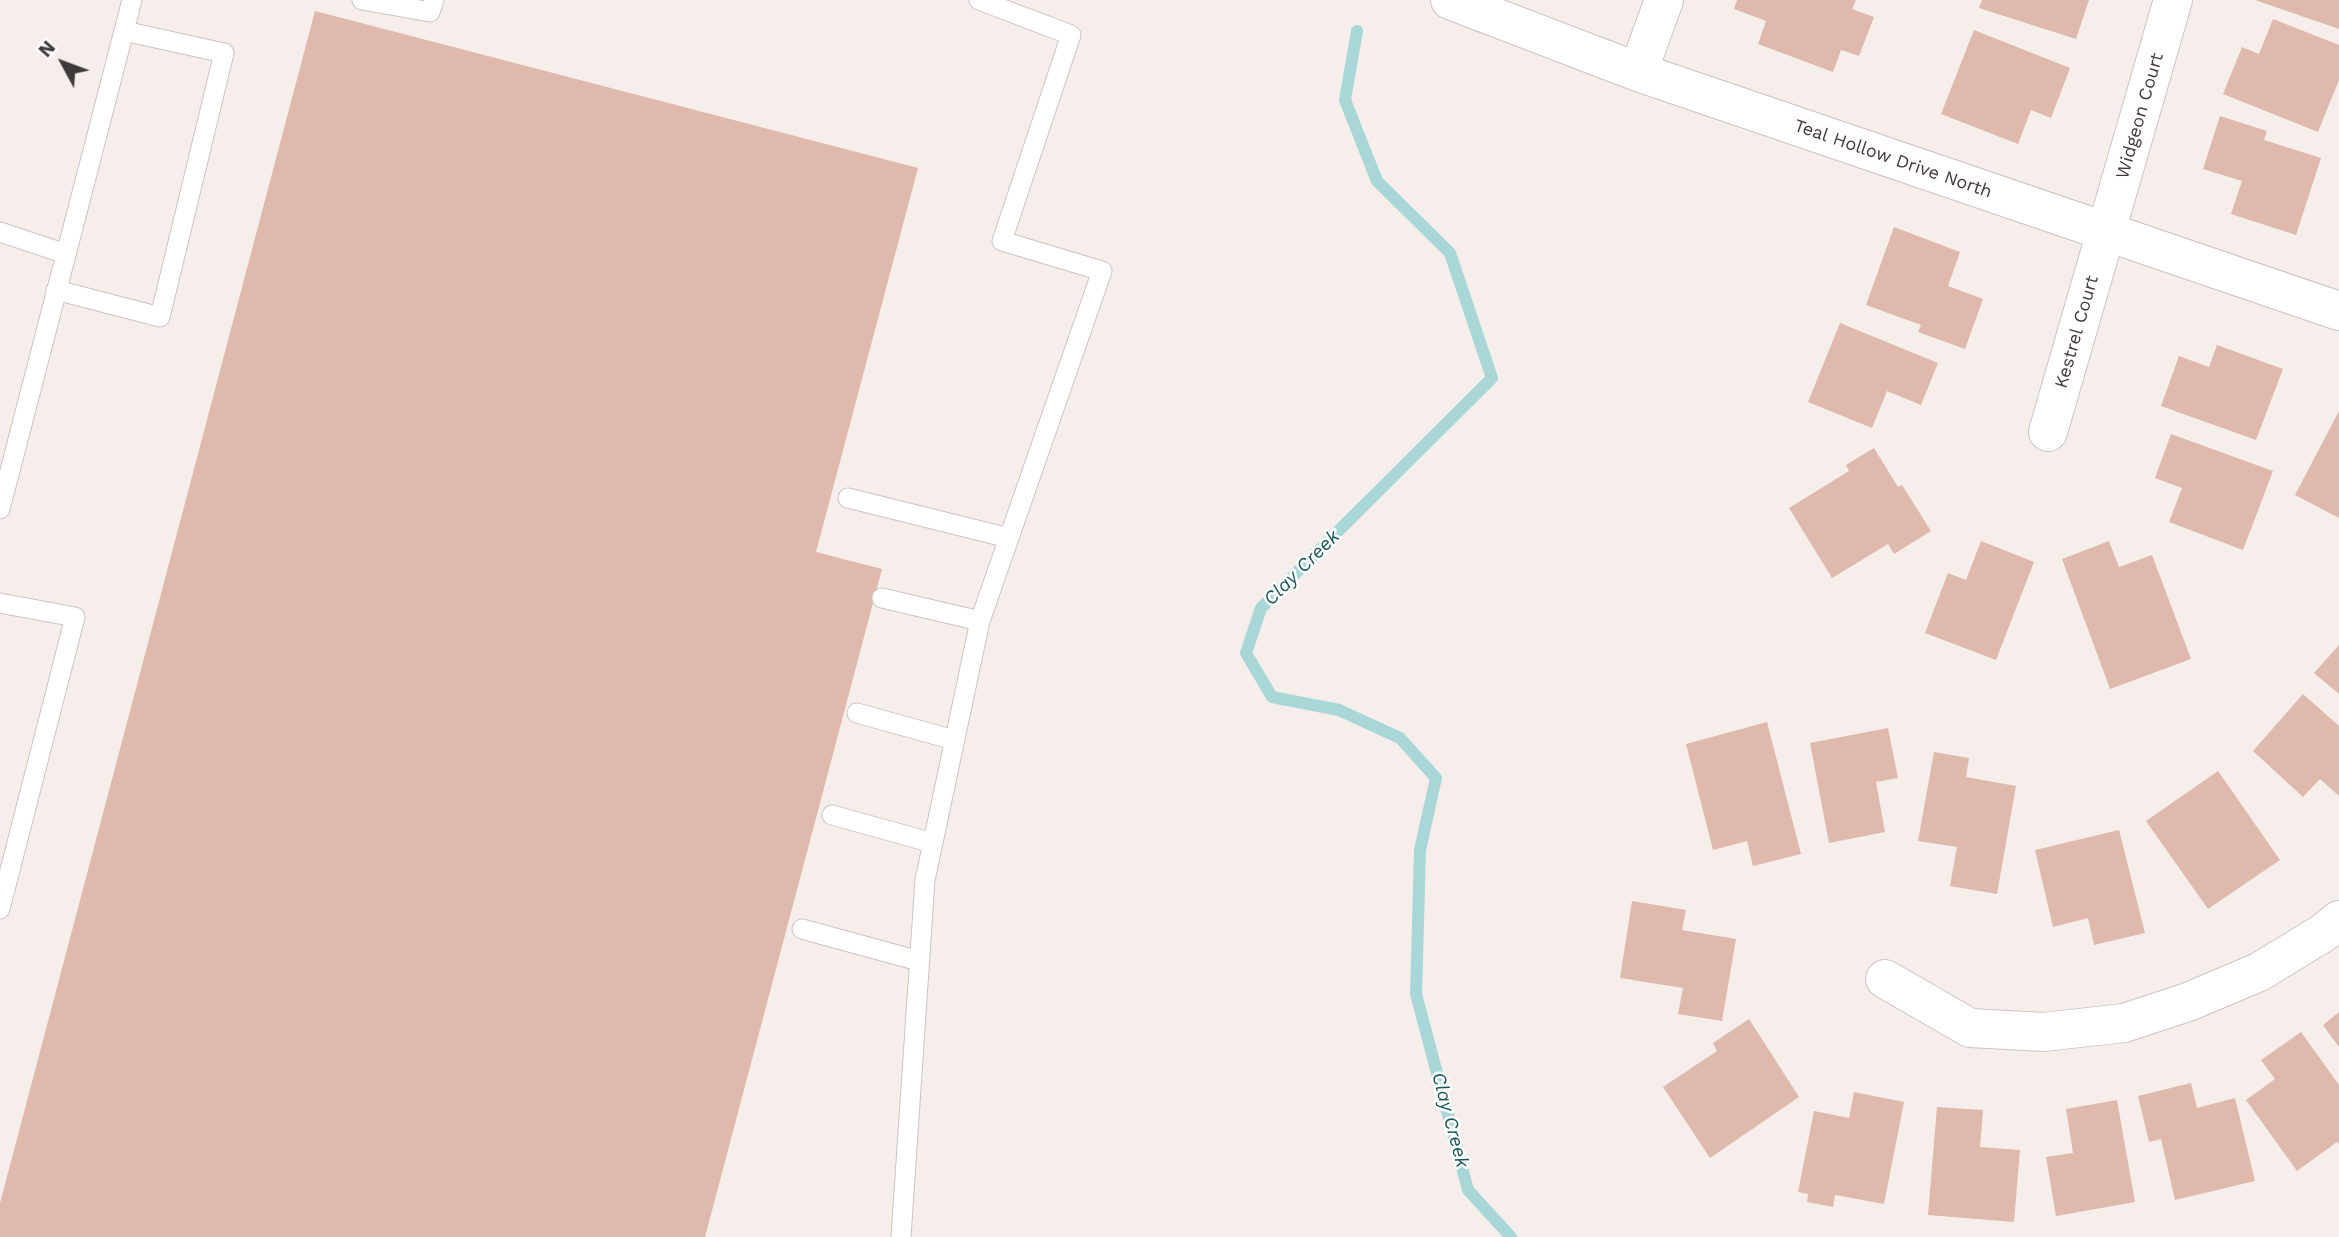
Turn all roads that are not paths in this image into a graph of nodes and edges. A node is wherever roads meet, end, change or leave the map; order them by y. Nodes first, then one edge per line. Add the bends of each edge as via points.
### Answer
1 (132, 0) edge
2 (362, 0) edge
3 (434, 0) edge
4 (979, 0) edge
5 (1450, 0) edge
6 (1664, 0) edge
7 (2173, 0) edge
8 (124, 32) junction
9 (1639, 72) junction
10 (0, 232) edge
11 (2106, 233) junction
12 (66, 254) junction
13 (57, 290) junction
14 (2339, 311) edge
15 (2048, 432) dead end
16 (848, 498) dead end
17 (0, 509) edge
18 (1009, 538) junction
19 (882, 598) dead end
20 (0, 603) edge
21 (980, 621) junction
22 (857, 713) dead end
23 (954, 740) junction
24 (832, 814) dead end
25 (933, 843) junction
26 (0, 909) edge
27 (2339, 920) edge
28 (802, 929) dead end
29 (919, 961) junction
30 (1885, 979) dead end
31 (901, 1237) edge

1 - 8 lane
2 - 3 lane via 430,12
4 - 18 lane via 1071,35 1002,241 1102,271
5 - 9 street, Teal Hollow Drive North
6 - 9 street
7 - 11 street, Widgeon Court
8 - 12 lane
8 - 13 lane via 224,53 160,317
9 - 11 street, Teal Hollow Drive North
10 - 12 lane
11 - 14 street, Teal Hollow Drive North
11 - 15 street, Kestrel Court
12 - 13 lane
13 - 17 lane
16 - 18 lane
18 - 21 lane
19 - 21 lane
20 - 26 lane via 75,617
21 - 23 lane
22 - 23 lane
23 - 25 lane
24 - 25 lane
25 - 29 lane via 925,880
27 - 30 street via 2259,972 2124,1023 2044,1032 1970,1028
28 - 29 lane
29 - 31 lane

